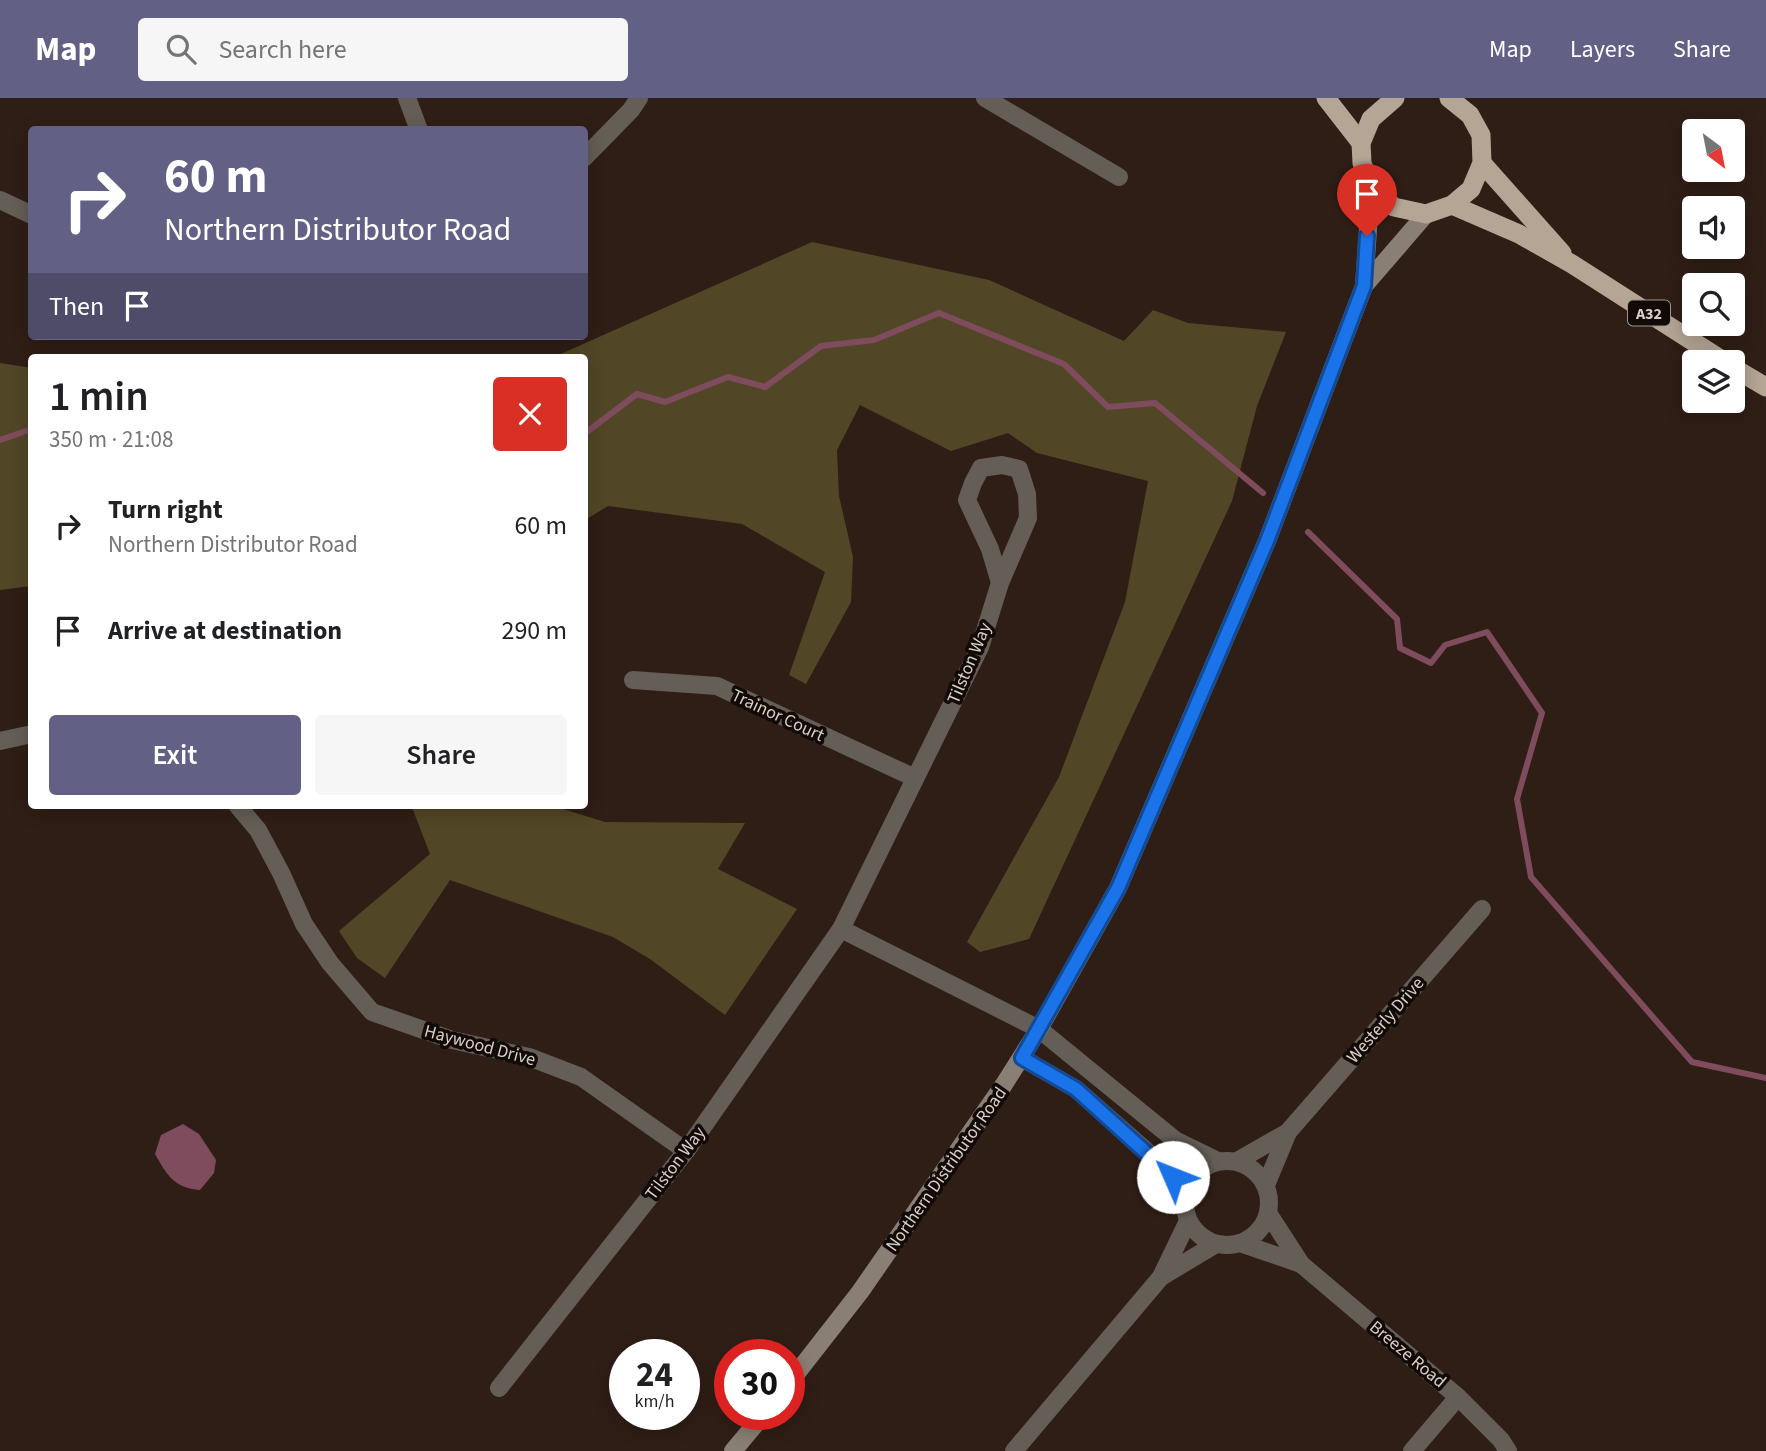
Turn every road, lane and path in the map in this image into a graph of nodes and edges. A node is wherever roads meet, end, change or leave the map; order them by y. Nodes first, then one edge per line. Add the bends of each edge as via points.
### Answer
1 (407, 98) edge
2 (639, 98) edge
3 (985, 98) edge
4 (1326, 98) edge
5 (1395, 98) edge
6 (1449, 98) edge
7 (1471, 106) edge
8 (418, 126) edge
9 (1362, 143) junction
10 (588, 154) edge
11 (1482, 163) junction
12 (1119, 177) dead end
13 (1371, 187) junction
14 (0, 200) edge
15 (1452, 205) junction
16 (28, 213) edge
17 (1426, 214) junction
18 (1572, 264) junction
19 (1364, 286) junction
20 (1706, 350) edge
21 (1745, 375) edge
22 (1766, 387) edge
23 (1000, 583) junction
24 (633, 680) dead end
25 (28, 735) edge
26 (0, 741) edge
27 (915, 778) junction
28 (240, 809) edge
29 (1482, 909) dead end
30 (841, 929) junction
31 (1039, 1029) junction
32 (1022, 1058) junction
33 (1288, 1132) junction
34 (686, 1151) junction
35 (1218, 1161) junction
36 (1237, 1161) junction
37 (1266, 1185) junction
38 (1186, 1191) junction
39 (1268, 1213) junction
40 (1188, 1221) junction
41 (1240, 1243) junction
42 (1216, 1244) junction
43 (1301, 1264) junction
44 (1161, 1277) junction
45 (805, 1362) edge
46 (499, 1388) dead end
47 (1458, 1396) junction
48 (751, 1430) edge
49 (733, 1451) edge
50 (1014, 1451) edge
51 (1412, 1451) edge
52 (1508, 1451) edge

1 - 8 street
2 - 10 street
3 - 12 street
4 - 9 highway
5 - 9 highway via 1371,119
6 - 7 highway
7 - 11 highway via 1481,135
9 - 13 highway via 1362,163
11 - 15 highway via 1471,189
11 - 18 highway, A32
13 - 17 highway via 1394,207
13 - 19 main road, Northern Distributor Road
14 - 16 street
15 - 17 highway
15 - 18 highway, A32 via 1519,234
17 - 19 main road, Northern Distributor Road
18 - 20 highway, A32
19 - 31 main road, Northern Distributor Road via 1267,541 1139,842
21 - 22 highway
23 - 23 street, Tilston Way via 967,500 981,468 1002,465 1019,469 1028,518
23 - 27 street, Tilston Way via 980,647
24 - 27 street, Trainor Court via 717,687
25 - 26 street
27 - 30 street, Tilston Way
28 - 34 street, Haywood Drive via 264,841 304,924 372,1012 452,1040 530,1057 582,1077
29 - 33 street, Westerly Drive
30 - 31 street
30 - 34 street, Tilston Way
31 - 32 main road, Northern Distributor Road
31 - 35 street via 1175,1140
32 - 38 street via 1076,1089
32 - 45 main road, Northern Distributor Road via 896,1243
33 - 36 street, Westerly Drive
33 - 37 street, Westerly Drive
34 - 46 street, Tilston Way
35 - 36 street
35 - 38 street via 1193,1177
36 - 37 street via 1259,1174
37 - 39 street
38 - 40 street
39 - 41 street via 1258,1231
39 - 43 street, Breeze Road
40 - 42 street
40 - 44 street
41 - 42 street
41 - 43 street, Breeze Road
42 - 44 street
43 - 47 street, Breeze Road
44 - 50 street
47 - 51 street
47 - 52 street, Breeze Road
48 - 49 main road

